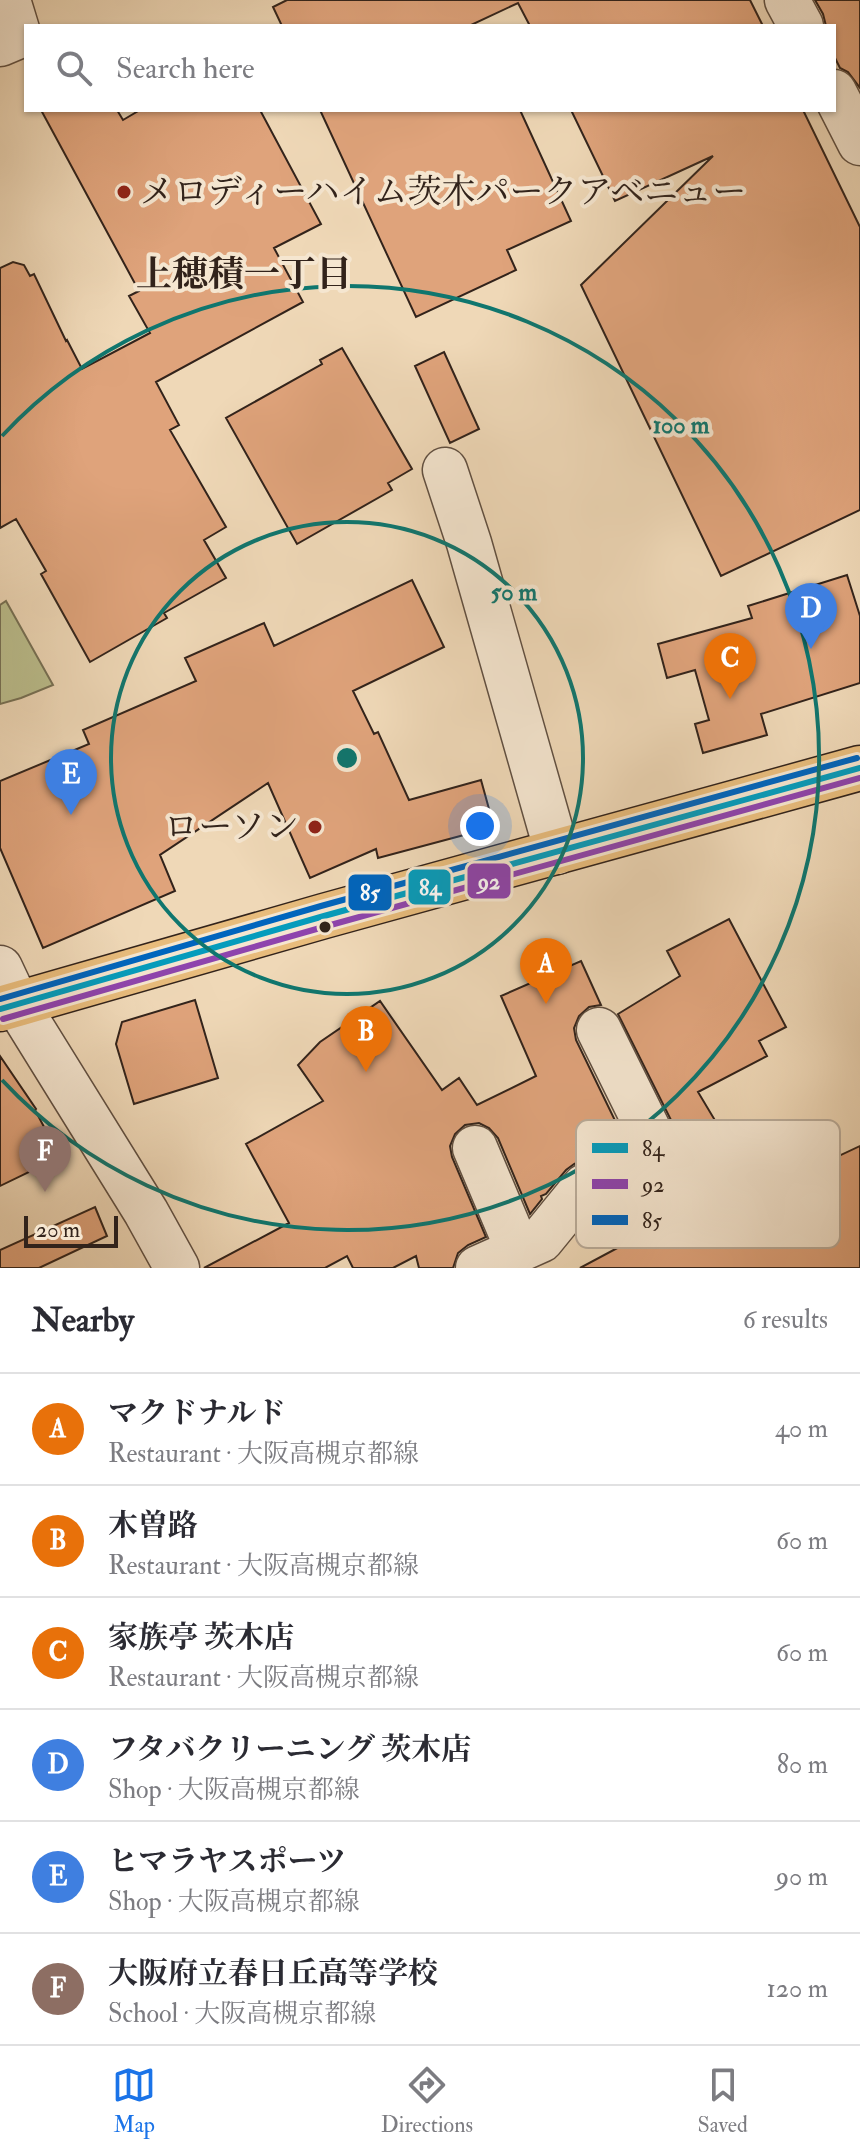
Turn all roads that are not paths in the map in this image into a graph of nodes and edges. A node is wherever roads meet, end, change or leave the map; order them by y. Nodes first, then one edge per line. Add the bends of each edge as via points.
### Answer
1 (8, 0) edge
2 (787, 0) edge
3 (800, 24) edge
4 (0, 44) edge
5 (836, 96) edge
6 (860, 143) edge
7 (445, 470) dead end
8 (860, 768) edge
9 (557, 852) junction
10 (6, 993) edge
11 (599, 1030) dead end
12 (644, 1120) edge
13 (475, 1148) dead end
14 (576, 1197) edge
15 (518, 1250) junction
16 (177, 1268) edge
17 (478, 1268) edge

1 - 4 street via 19,36
2 - 3 street
5 - 6 street
7 - 9 street
8 - 9 main road
9 - 10 main road via 324,916
10 - 16 street
11 - 12 street
13 - 15 street
14 - 15 street via 541,1240
15 - 17 street

